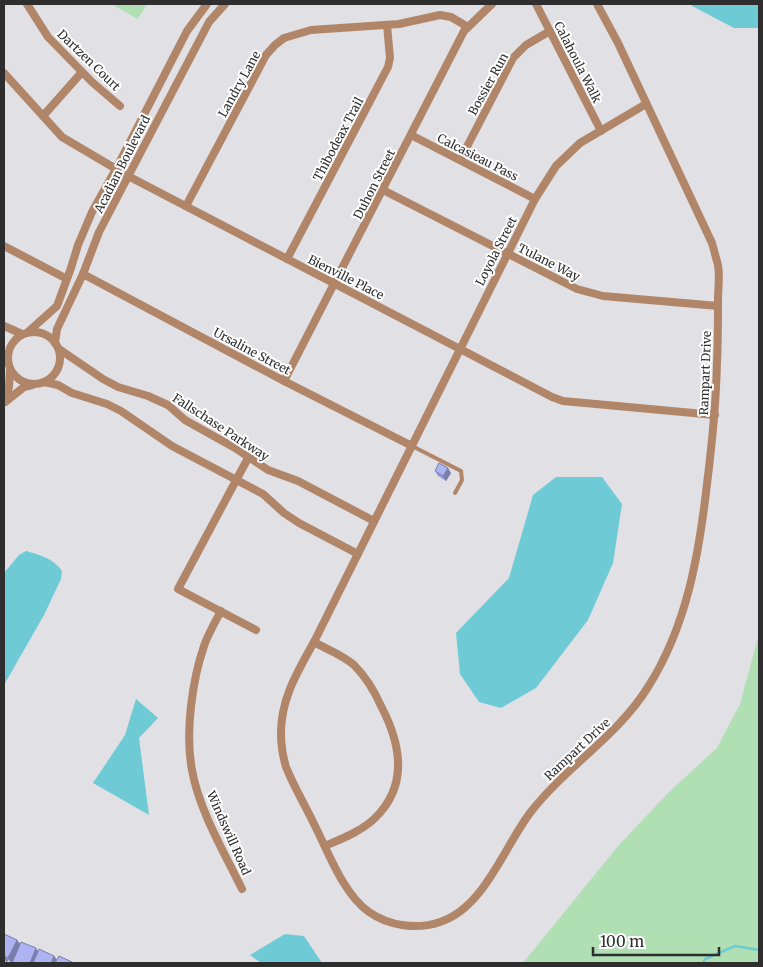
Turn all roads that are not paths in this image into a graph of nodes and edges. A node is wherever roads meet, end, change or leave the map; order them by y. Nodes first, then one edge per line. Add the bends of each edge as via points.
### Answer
1 (27, 4) edge
2 (207, 4) edge
3 (225, 4) edge
4 (492, 4) edge
5 (536, 4) edge
6 (597, 4) edge
7 (387, 25) junction
8 (468, 27) junction
9 (550, 31) junction
10 (82, 72) junction
11 (4, 73) edge
12 (646, 104) junction
13 (120, 106) dead end
14 (43, 116) junction
15 (601, 131) junction
16 (411, 135) junction
17 (460, 160) junction
18 (116, 169) junction
19 (128, 176) junction
20 (383, 190) junction
21 (535, 199) junction
22 (186, 206) junction
23 (4, 246) edge
24 (507, 253) junction
25 (287, 259) junction
26 (83, 274) junction
27 (67, 279) junction
28 (334, 284) junction
29 (718, 306) junction
30 (4, 326) edge
31 (25, 333) junction
32 (57, 346) junction
33 (460, 349) junction
34 (5, 358) edge
35 (10, 370) junction
36 (284, 381) junction
37 (44, 382) junction
38 (35, 384) junction
39 (4, 403) edge
40 (715, 415) junction
41 (412, 446) junction
42 (248, 458) junction
43 (237, 480) junction
44 (455, 493) dead end
45 (374, 521) junction
46 (358, 554) junction
47 (221, 611) junction
48 (256, 630) dead end
49 (314, 642) junction
50 (325, 846) junction
51 (242, 889) dead end

1 - 10 street, Dartzen Court via 48,37
2 - 18 street, Acadian Boulevard via 187,31
3 - 19 street, Acadian Boulevard via 209,22
4 - 8 street, Duhon Street
5 - 9 street, Calahoula Walk
6 - 12 street, Rampart Drive
7 - 8 street, Landry Lane via 440,16 451,17
7 - 22 street, Landry Lane via 310,30 275,45 266,55
7 - 25 street, Thibodeax Trail via 388,67
8 - 16 street, Duhon Street
9 - 15 street, Calahoula Walk
9 - 17 street, Bossier Run via 526,45 513,58
10 - 13 street, Dartzen Court
10 - 14 street
11 - 14 street, Bienville Place
12 - 15 street, Loyola Street
12 - 29 street, Rampart Drive via 712,243 718,268
14 - 18 street, Bienville Place via 62,137
15 - 21 street, Loyola Street via 580,143 556,166
16 - 17 street, Calcasieau Pass
16 - 20 street, Duhon Street
17 - 21 street, Calcasieau Pass
18 - 19 street, Bienville Place
18 - 27 street, Acadian Boulevard via 92,212
19 - 22 street, Bienville Place
19 - 26 street, Acadian Boulevard via 99,232
20 - 24 street, Tulane Way
20 - 28 street, Duhon Street
21 - 24 street, Loyola Street
22 - 25 street, Bienville Place
23 - 27 street
24 - 29 street, Tulane Way via 588,293
24 - 33 street, Loyola Street
25 - 28 street, Bienville Place
26 - 32 street, Acadian Boulevard via 57,329
26 - 36 street, Ursaline Street
27 - 31 street, Acadian Boulevard via 57,306
28 - 33 street, Bienville Place
28 - 36 street, Duhon Street
29 - 40 street, Rampart Drive
30 - 31 street
31 - 32 street via 43,333
31 - 34 street via 10,345
32 - 37 street via 60,355 58,368
32 - 42 street, Fallschase Parkway via 118,387 168,405 185,420
33 - 40 street, Bienville Place via 563,401
33 - 41 street, Loyola Street
34 - 35 street
35 - 38 street via 20,381
35 - 39 street via 10,387
36 - 41 street, Ursaline Street
37 - 38 street
37 - 43 street via 121,411 172,446
38 - 39 street via 24,387
40 - 50 street, Rampart Drive via 697,550 672,642 638,702 612,732 538,803 476,897 445,921 430,925 409,926 384,920 368,911 348,889
41 - 44 lane via 461,472 462,480
41 - 45 street, Rampart Drive
42 - 43 street
42 - 45 street, Fallschase Parkway
43 - 46 street via 263,494 299,523
43 - 47 street via 178,589
45 - 46 street, Rampart Drive
46 - 49 street, Rampart Drive
47 - 48 street
47 - 51 street, Windswill Road via 204,644 192,703 192,770 208,817
49 - 50 street, Rampart Drive via 284,702 281,735 286,765
49 - 50 street via 352,663 365,676 391,725 398,749 394,792 384,808 374,820

